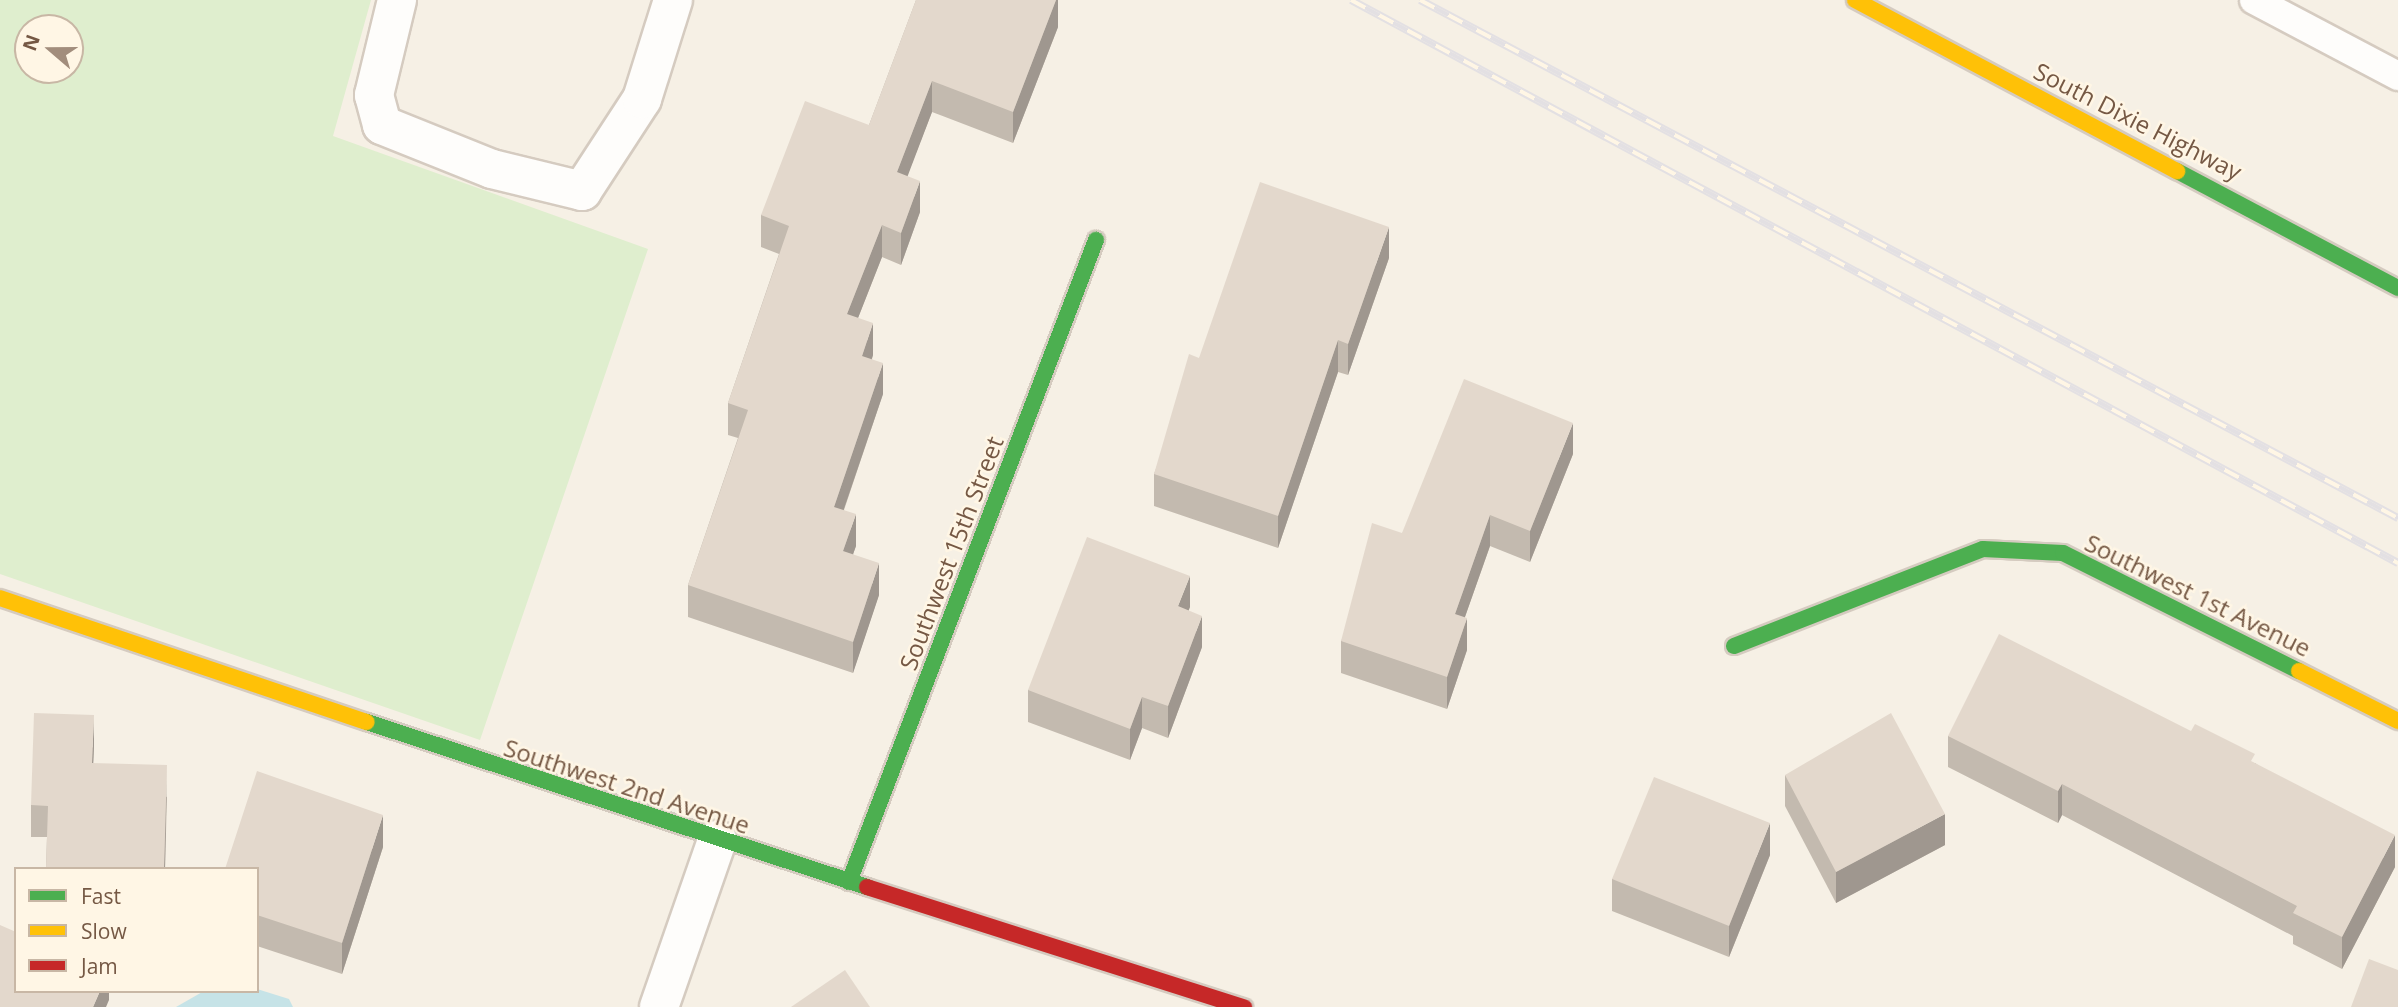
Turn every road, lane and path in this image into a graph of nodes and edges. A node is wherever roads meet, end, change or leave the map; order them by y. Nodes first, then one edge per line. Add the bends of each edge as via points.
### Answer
1 (397, 0) edge
2 (673, 0) edge
3 (2263, 2) edge
4 (1873, 4) edge
5 (2398, 76) edge
6 (1096, 240) dead end
7 (2398, 288) edge
8 (2, 603) edge
9 (1734, 646) dead end
10 (2398, 721) edge
11 (717, 840) junction
12 (849, 882) junction
13 (659, 1007) edge
14 (1244, 1007) edge

1 - 2 street via 374,95 382,125 492,169 582,191 642,99
3 - 5 lane
4 - 7 street, South Dixie Highway
6 - 12 street, Southwest 15th Street
8 - 11 street, Southwest 2nd Avenue
9 - 10 street, Southwest 1st Avenue via 1983,549 2063,553
11 - 12 street, Southwest 2nd Avenue
11 - 13 street
12 - 14 street, Southwest 2nd Avenue

